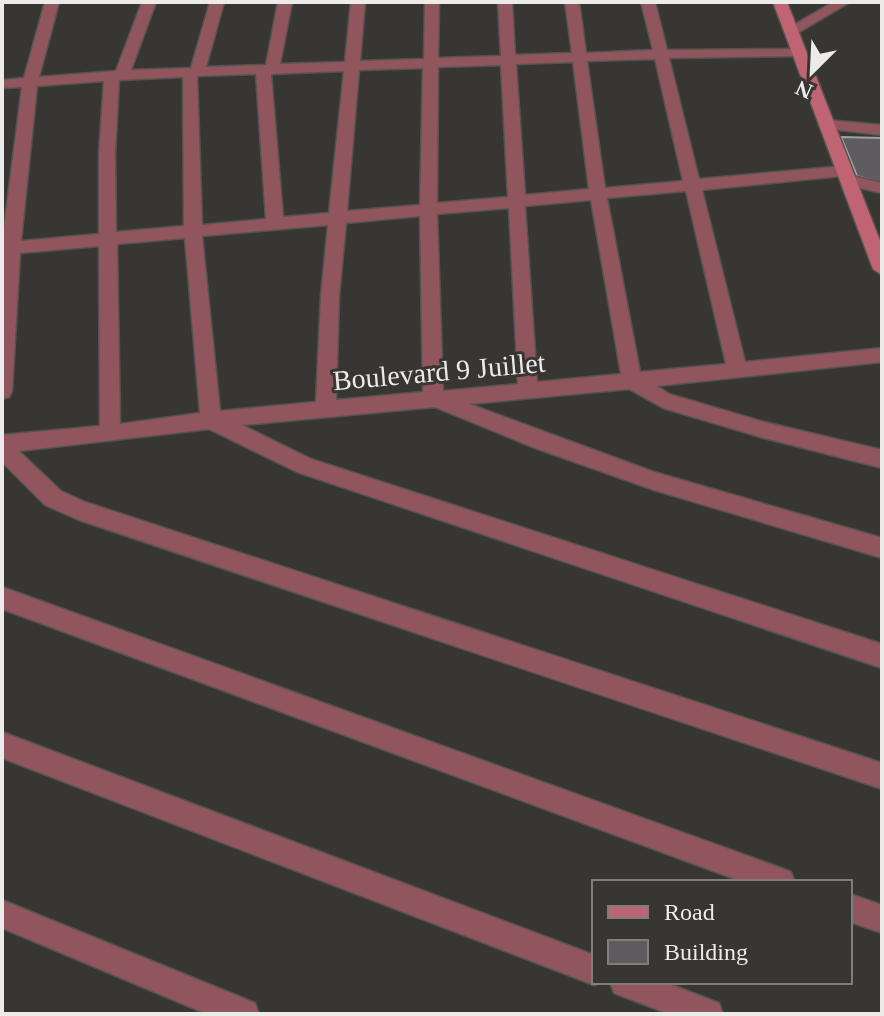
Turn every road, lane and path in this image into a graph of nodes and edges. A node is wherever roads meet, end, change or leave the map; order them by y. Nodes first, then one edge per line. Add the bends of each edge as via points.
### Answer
1 (52, 2) edge
2 (149, 2) edge
3 (217, 2) edge
4 (285, 2) edge
5 (358, 2) edge
6 (432, 2) edge
7 (505, 2) edge
8 (572, 2) edge
9 (648, 2) edge
10 (780, 2) edge
11 (843, 2) edge
12 (791, 31) junction
13 (799, 52) junction
14 (662, 54) junction
15 (579, 59) junction
16 (431, 62) junction
17 (507, 62) junction
18 (351, 66) junction
19 (267, 70) junction
20 (194, 72) junction
21 (117, 76) junction
22 (30, 83) junction
23 (2, 84) edge
24 (827, 125) junction
25 (882, 130) edge
26 (846, 176) junction
27 (692, 186) junction
28 (882, 188) edge
29 (598, 194) junction
30 (516, 201) junction
31 (428, 208) junction
32 (338, 216) junction
33 (275, 223) junction
34 (193, 229) junction
35 (108, 239) junction
36 (877, 243) edge
37 (6, 249) edge
38 (882, 269) edge
39 (882, 355) edge
40 (737, 368) junction
41 (632, 381) junction
42 (2, 391) edge
43 (528, 391) junction
44 (433, 398) junction
45 (326, 410) junction
46 (211, 420) junction
47 (110, 434) junction
48 (2, 446) edge
49 (882, 459) edge
50 (882, 548) edge
51 (2, 598) edge
52 (882, 656) edge
53 (2, 745) edge
54 (882, 776) edge
55 (776, 880) edge
56 (852, 909) edge
57 (2, 914) edge
58 (882, 919) edge
59 (592, 969) edge
60 (630, 984) edge
61 (244, 1014) edge
62 (708, 1014) edge

1 - 22 street
2 - 21 street
3 - 20 street
4 - 19 street
5 - 18 street
6 - 16 street
7 - 17 street
8 - 15 street
9 - 14 street
10 - 12 main road
11 - 12 street
12 - 13 main road
13 - 14 street
13 - 24 main road
14 - 15 street
14 - 27 street
15 - 17 street
15 - 29 street
16 - 17 street
16 - 18 street
16 - 31 street
17 - 30 street
18 - 19 street
18 - 32 street
19 - 20 street
19 - 33 street
20 - 21 street
20 - 34 street
21 - 22 street
21 - 35 street via 107,154
22 - 23 street
22 - 37 street
24 - 25 street
24 - 26 main road
26 - 27 street
26 - 28 street
26 - 36 main road
27 - 29 street
27 - 40 street
29 - 30 street
29 - 41 street
30 - 31 street
30 - 43 street
31 - 32 street
31 - 44 street
32 - 33 street
32 - 45 street
33 - 34 street
34 - 35 street
34 - 46 street
35 - 37 street
35 - 47 street
36 - 38 main road
37 - 42 street
39 - 40 street, Boulevard 9 Juillet
40 - 41 street, Boulevard 9 Juillet
41 - 43 street, Boulevard 9 Juillet
41 - 49 street via 677,404
43 - 44 street, Boulevard 9 Juillet
44 - 45 street, Boulevard 9 Juillet
44 - 50 street via 546,446
45 - 46 street, Boulevard 9 Juillet
46 - 47 street, Boulevard 9 Juillet
46 - 52 street via 305,466
47 - 48 street, Boulevard 9 Juillet
48 - 54 street via 53,498 79,510
51 - 55 street
53 - 59 street
56 - 58 street
57 - 61 street
60 - 62 street

